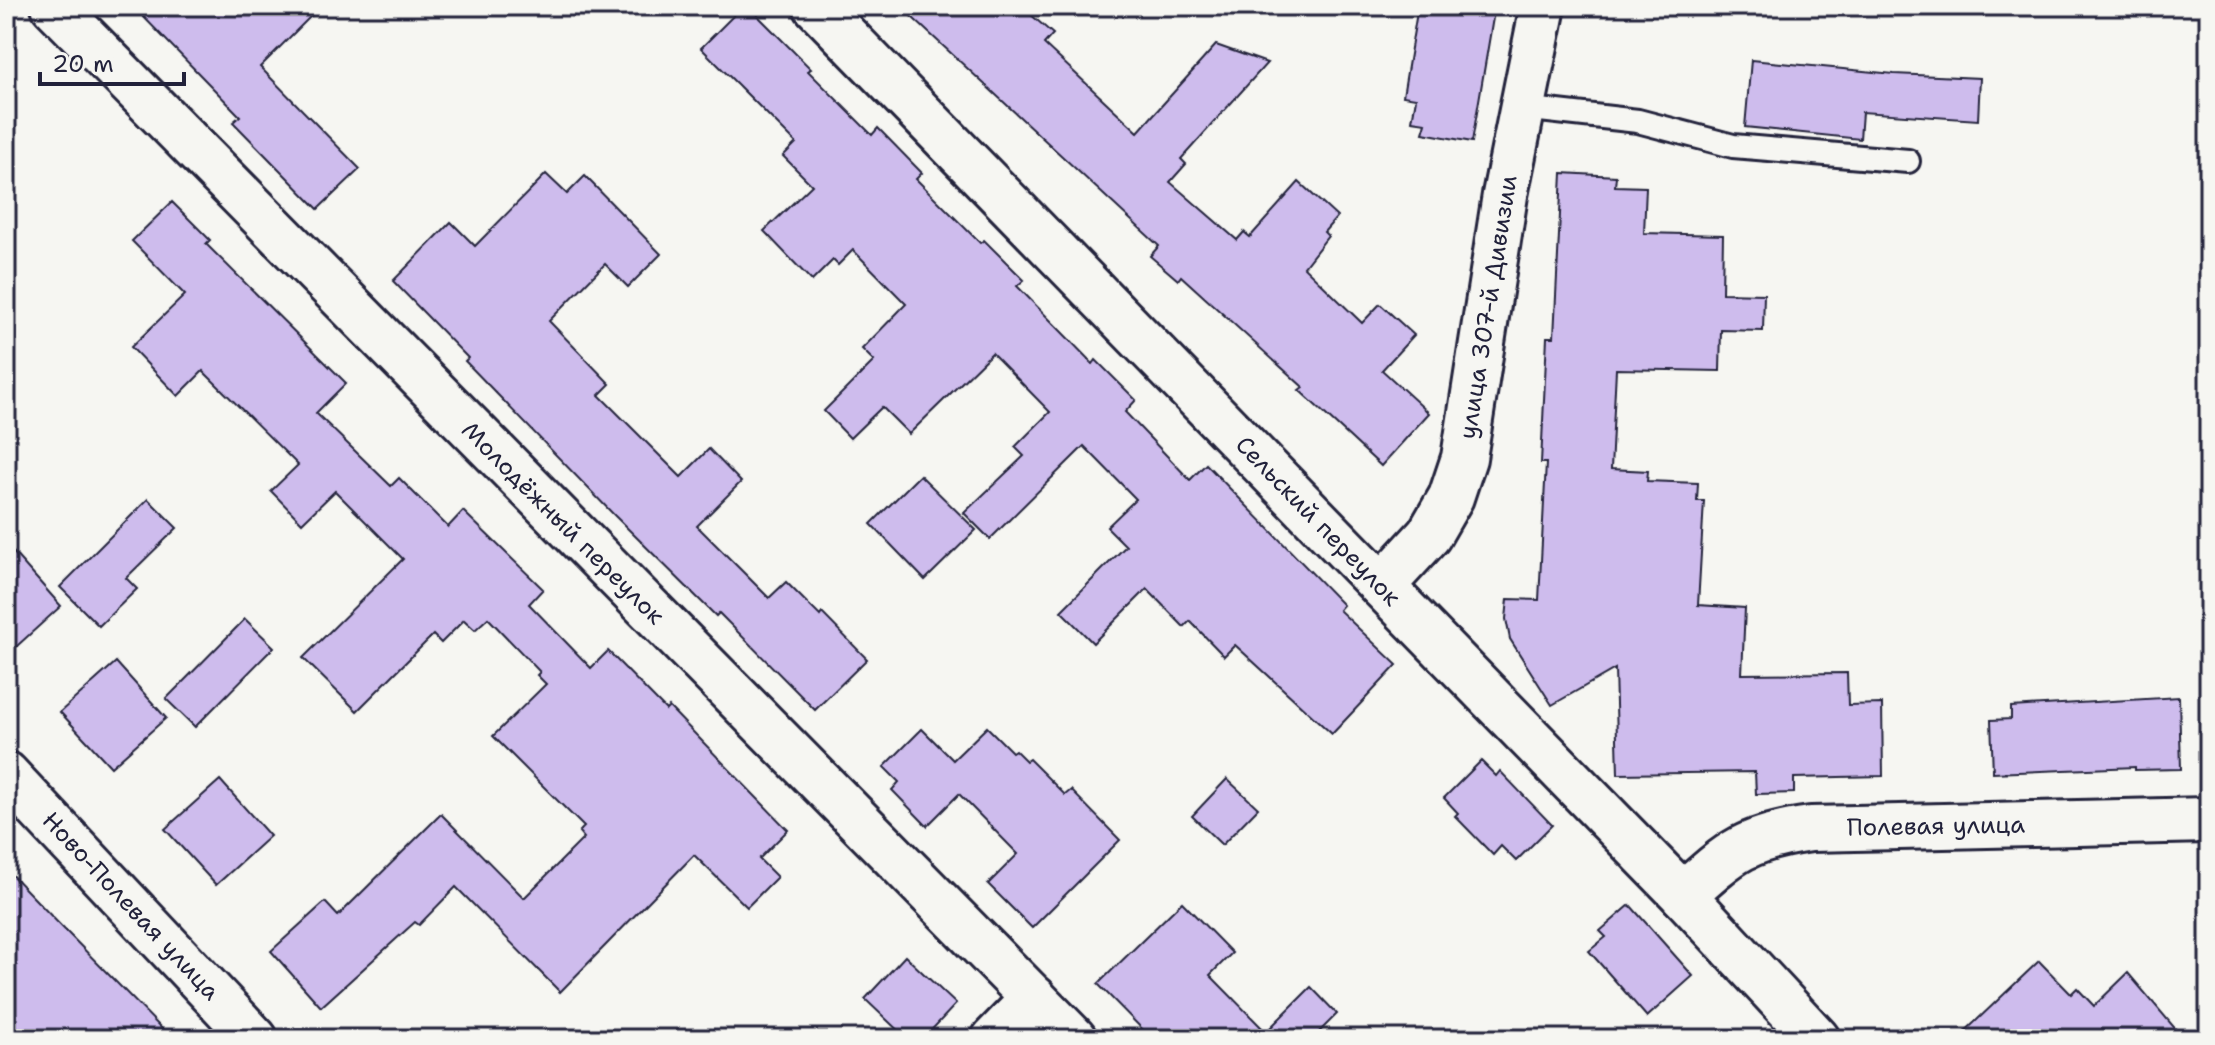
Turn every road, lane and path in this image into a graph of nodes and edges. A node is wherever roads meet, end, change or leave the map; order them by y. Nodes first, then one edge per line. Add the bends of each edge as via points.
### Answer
1 (54, 6) edge
2 (816, 6) edge
3 (1543, 6) edge
4 (1522, 108) junction
5 (1908, 161) dead end
6 (1382, 586) junction
7 (6, 774) edge
8 (2209, 820) edge
9 (1683, 895) junction
10 (1034, 998) junction
11 (255, 1039) edge
12 (994, 1039) edge
13 (1074, 1039) edge
14 (1817, 1039) edge

1 - 10 street, Молодёжный переулок
2 - 6 street, Сельский переулок
3 - 4 street, улица 307-й Дивизии
4 - 5 lane via 1638,121 1733,146
4 - 6 street, улица 307-й Дивизии via 1464,458 1451,497 1429,535
6 - 9 street, Сельский переулок
7 - 11 street, Ново-Полевая улица
8 - 9 street, Полевая улица via 1811,829 1754,841 1729,854
9 - 14 street, Сельский переулок
10 - 12 street
10 - 13 street, Молодёжный переулок

